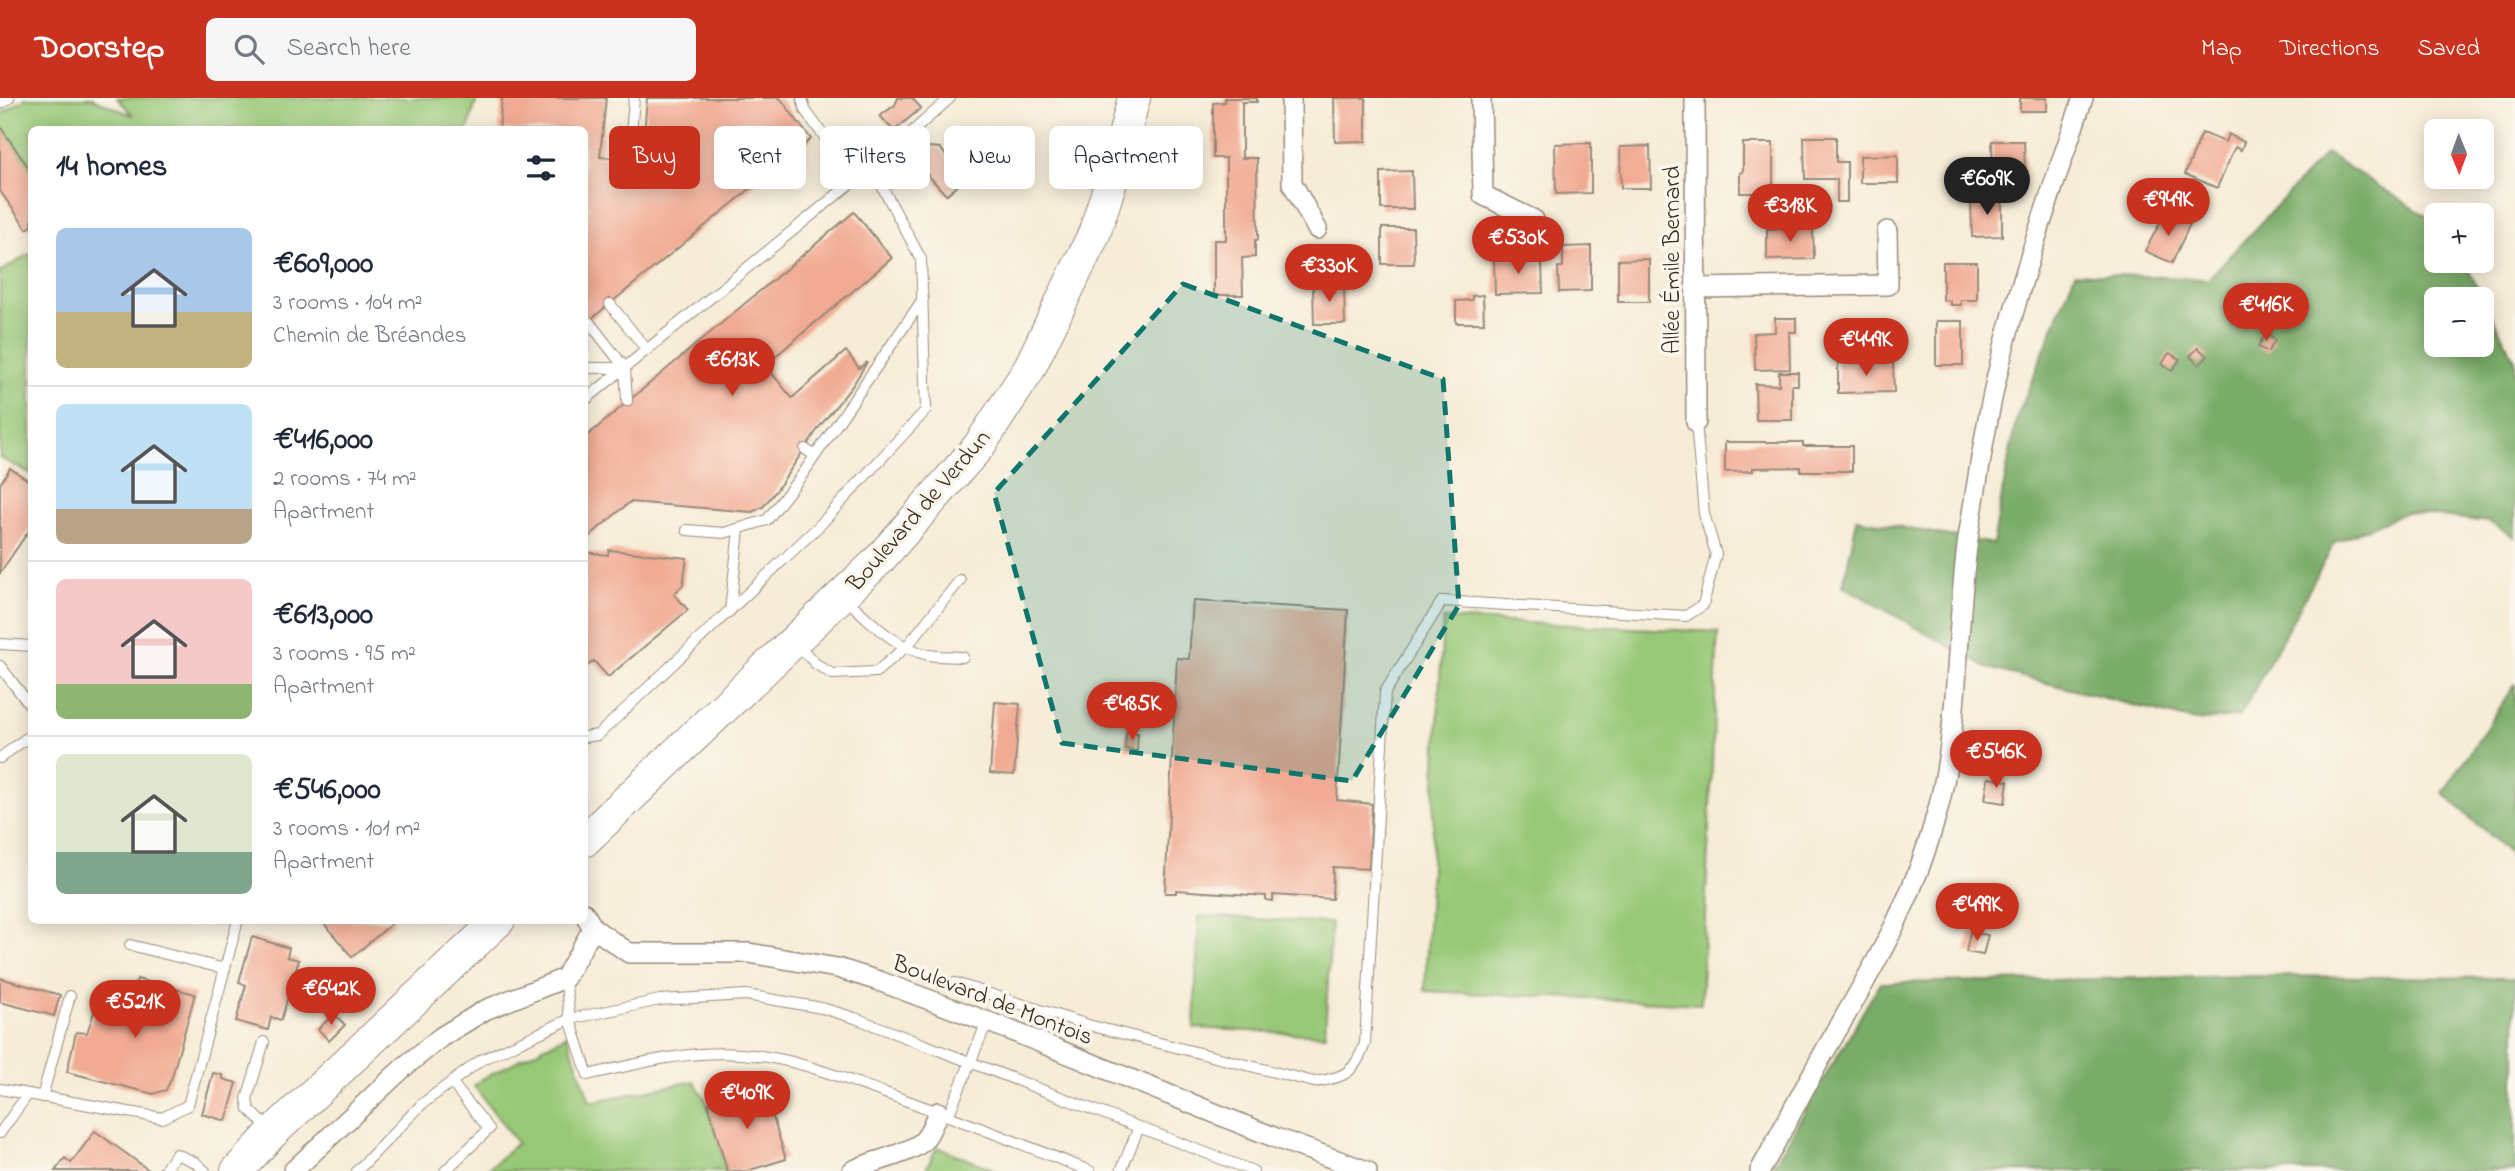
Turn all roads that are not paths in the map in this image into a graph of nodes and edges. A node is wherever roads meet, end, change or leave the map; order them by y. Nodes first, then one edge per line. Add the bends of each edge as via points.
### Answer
1 (9, 98) edge
2 (634, 98) edge
3 (802, 98) edge
4 (950, 98) edge
5 (1134, 98) edge
6 (1291, 98) edge
7 (1481, 98) edge
8 (1695, 98) edge
9 (2083, 98) edge
10 (0, 104) edge
11 (632, 126) edge
12 (917, 126) edge
13 (820, 131) edge
14 (843, 189) edge
15 (883, 189) edge
16 (1534, 220) dead end
17 (1317, 229) dead end
18 (1887, 231) dead end
19 (1695, 288) junction
20 (923, 299) junction
21 (610, 304) dead end
22 (589, 322) dead end
23 (647, 350) junction
24 (588, 368) edge
25 (625, 369) junction
26 (588, 398) edge
27 (627, 401) dead end
28 (1696, 422) joint
29 (805, 449) dead end
30 (816, 456) junction
31 (687, 530) dead end
32 (739, 530) junction
33 (960, 580) dead end
34 (843, 596) junction
35 (730, 611) junction
36 (794, 643) junction
37 (0, 644) edge
38 (28, 646) edge
39 (907, 646) junction
40 (963, 657) dead end
41 (0, 666) edge
42 (28, 703) edge
43 (588, 736) edge
44 (28, 737) edge
45 (0, 758) edge
46 (588, 837) edge
47 (589, 920) edge
48 (237, 924) edge
49 (495, 924) edge
50 (587, 924) edge
51 (131, 945) dead end
52 (225, 969) junction
53 (565, 978) junction
54 (955, 983) dead end
55 (70, 996) dead end
56 (570, 1019) junction
57 (987, 1021) junction
58 (264, 1042) dead end
59 (970, 1061) junction
60 (451, 1082) junction
61 (0, 1089) edge
62 (28, 1094) junction
63 (42, 1097) junction
64 (943, 1114) junction
65 (1139, 1126) junction
66 (0, 1133) edge
67 (272, 1133) junction
68 (303, 1168) edge
69 (164, 1171) edge
70 (205, 1171) edge
71 (237, 1171) edge
72 (357, 1171) edge
73 (445, 1171) edge
74 (852, 1171) edge
75 (1090, 1171) edge
76 (1121, 1171) edge
77 (1252, 1171) edge
78 (1367, 1171) edge
79 (1760, 1171) edge

1 - 10 lane
2 - 11 lane
3 - 13 lane
4 - 12 lane
5 - 34 main road, Boulevard de Verdun via 1094,234 1028,371 979,446
6 - 17 street via 1292,183
7 - 16 street via 1483,195
8 - 19 street, Allée Émile Bernard
9 - 79 street via 2007,337 1986,433 1969,535 1950,739 1929,840 1906,906
14 - 23 lane
15 - 20 lane via 920,259
18 - 19 street via 1888,285
19 - 28 street, Allée Émile Bernard
20 - 30 lane
20 - 35 lane via 926,410 820,525
21 - 23 lane
22 - 25 lane
23 - 25 lane
24 - 25 lane
25 - 26 lane
25 - 27 lane
28 - 54 lane via 1704,514 1716,554 1703,605 1686,616 1442,601 1385,692 1365,1043 1359,1062 1337,1079 1314,1082 1088,1025
29 - 30 lane
30 - 32 lane via 767,520
31 - 32 lane
32 - 35 lane
33 - 39 lane
34 - 36 main road, Boulevard de Verdun
34 - 39 lane via 880,630
35 - 43 lane via 598,735
36 - 39 lane via 832,674 876,672
36 - 46 main road, Boulevard de Verdun
37 - 38 lane
39 - 40 lane via 928,654
41 - 42 lane
44 - 45 lane
47 - 57 street, Boulevard de Montois via 629,953 749,953 837,968
48 - 52 lane
49 - 67 main road
50 - 53 street, Boulevard de Montois
51 - 52 lane
52 - 63 lane via 188,1105 162,1118
53 - 56 lane
53 - 68 street via 485,1010 441,1037 404,1066
55 - 63 lane
56 - 59 lane via 660,1000 746,995 822,1008
56 - 60 lane via 481,1060
56 - 64 lane via 588,1075 653,1059 740,1054 806,1065
57 - 59 lane
57 - 78 street, Boulevard de Montois
58 - 67 lane via 247,1098 248,1109
59 - 64 lane
59 - 65 lane
60 - 72 lane via 422,1104
60 - 73 lane via 489,1129
61 - 62 lane
62 - 63 lane
62 - 66 lane
64 - 74 street via 917,1147
64 - 75 lane
65 - 76 lane
65 - 77 lane
67 - 71 main road
69 - 70 lane via 176,1154

